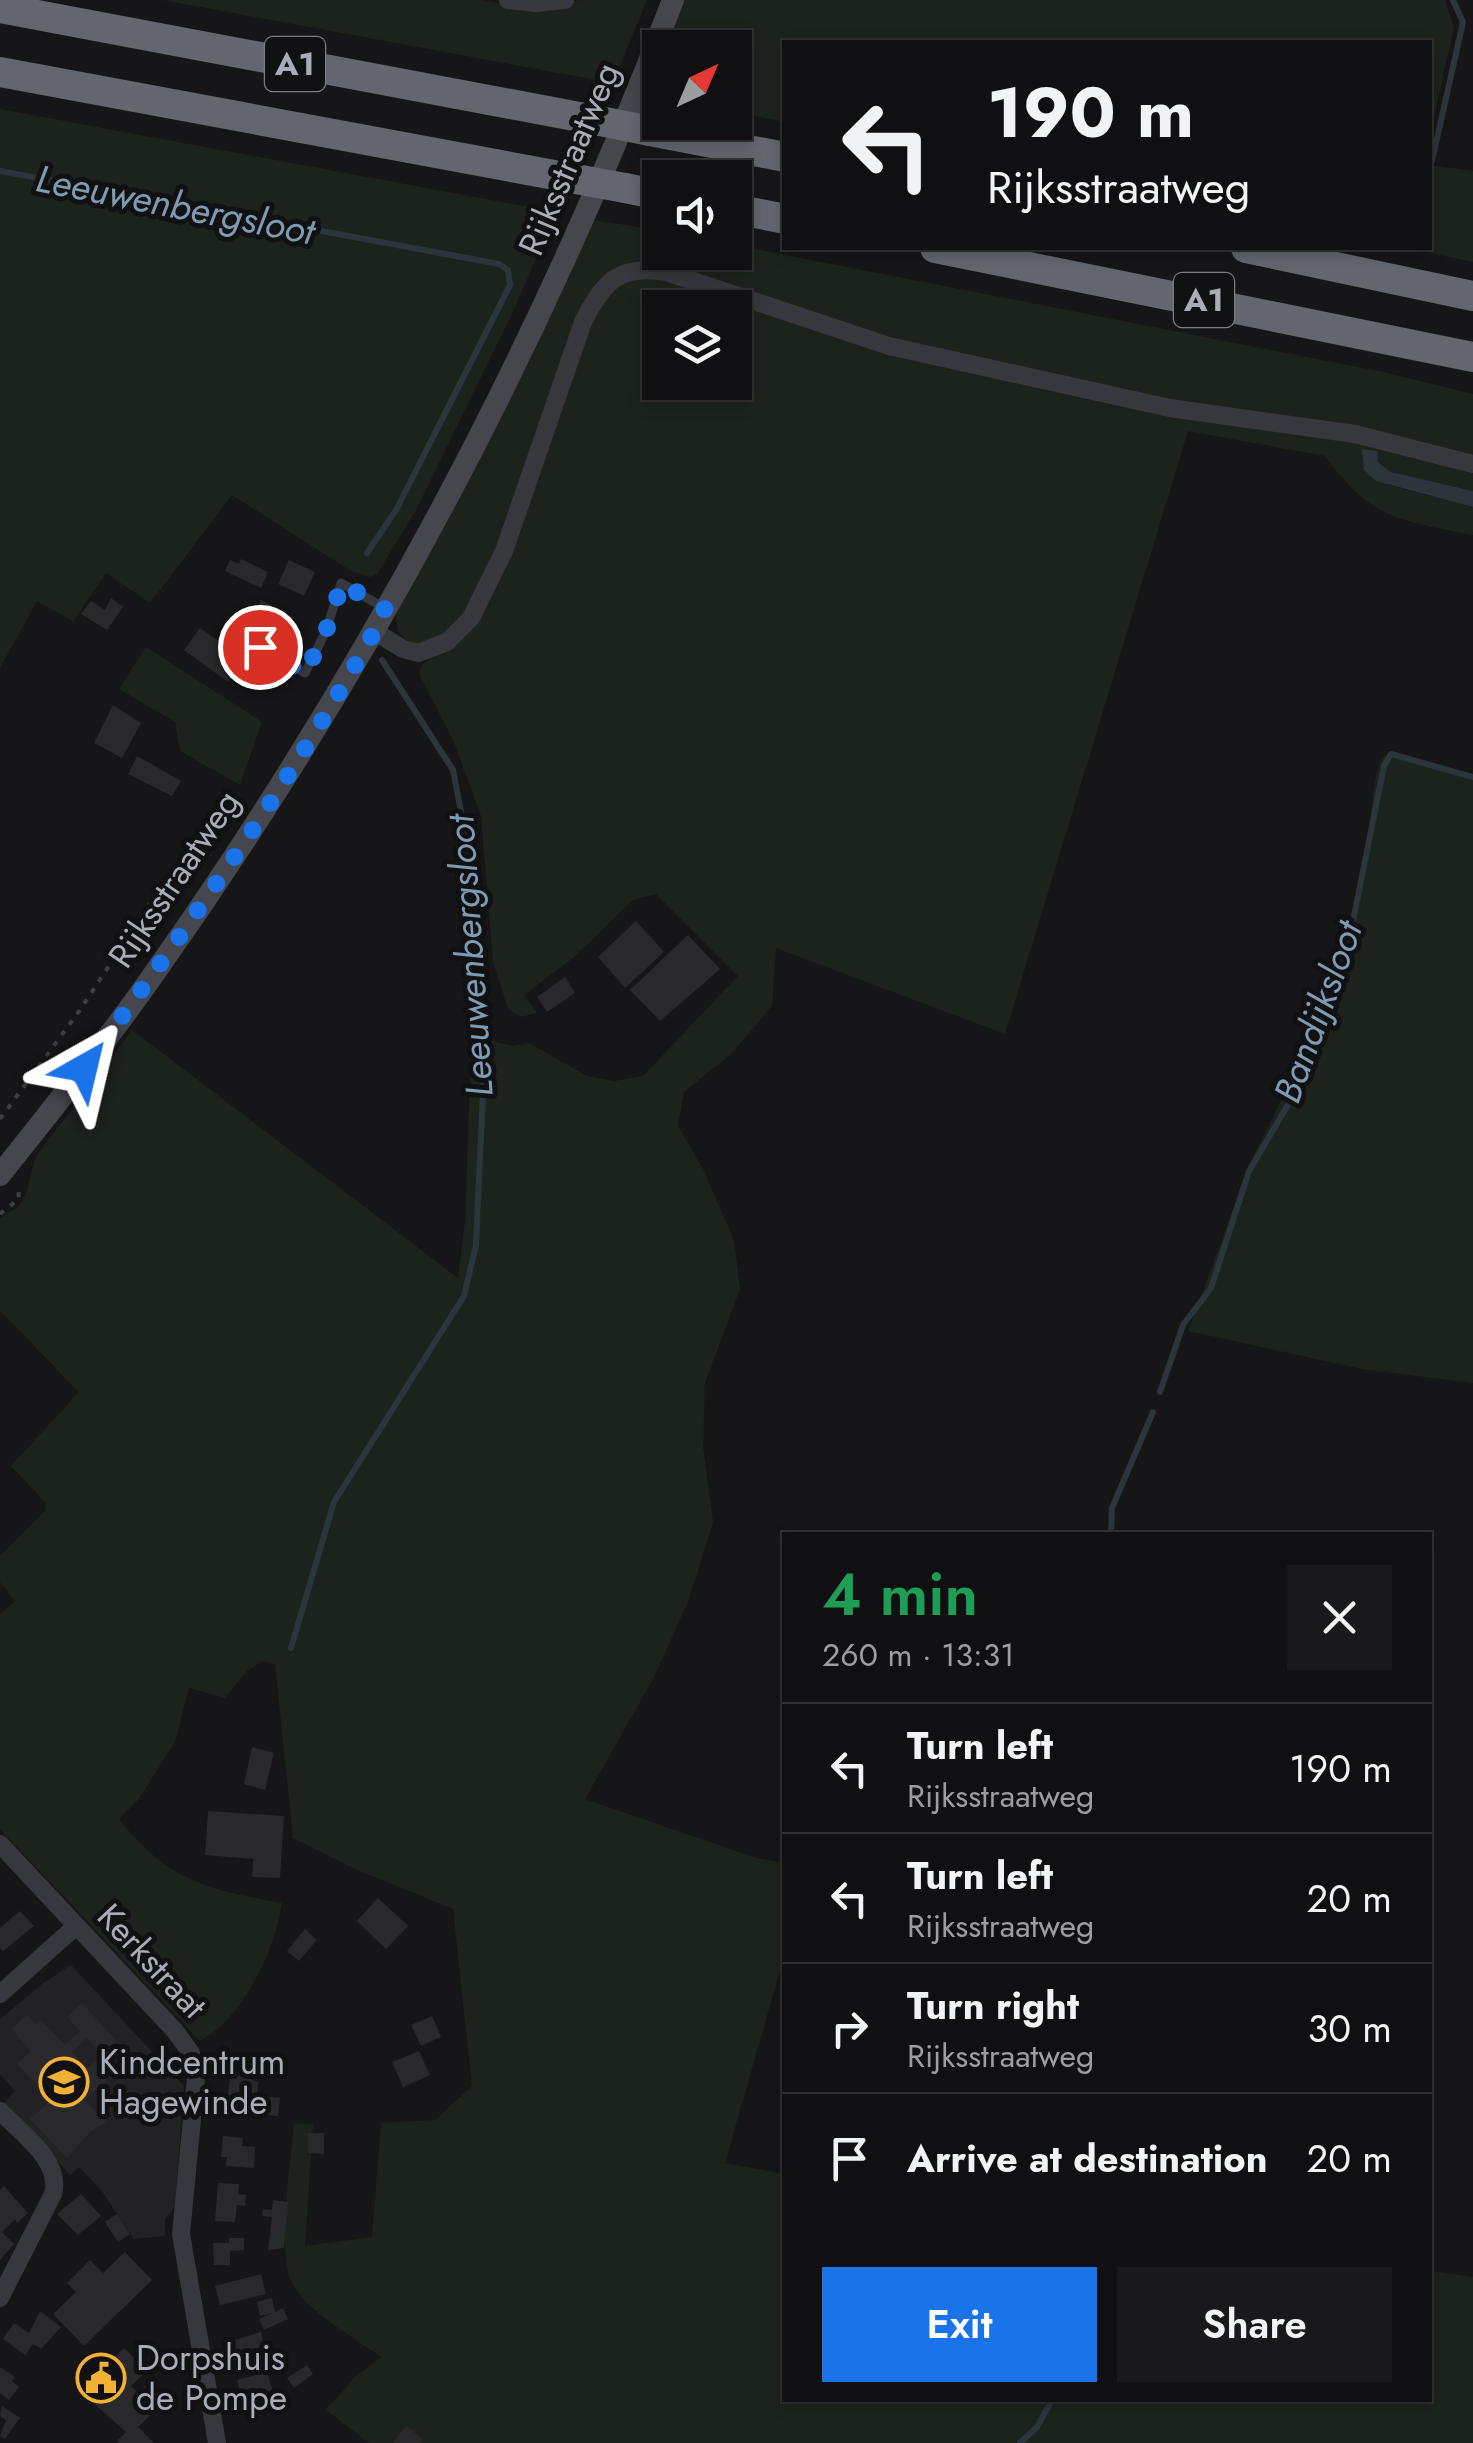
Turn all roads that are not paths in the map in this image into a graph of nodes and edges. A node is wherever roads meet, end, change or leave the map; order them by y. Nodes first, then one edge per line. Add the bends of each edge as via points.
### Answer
1 (508, 0) edge
2 (565, 0) edge
3 (673, 0) edge
4 (0, 8) edge
5 (0, 72) edge
6 (782, 156) edge
7 (642, 191) edge
8 (752, 213) edge
9 (782, 218) edge
10 (945, 250) edge
11 (1255, 250) edge
12 (1473, 296) edge
13 (1473, 357) edge
14 (1473, 464) edge
15 (386, 610) junction
16 (374, 631) junction
17 (260, 647) dead end
18 (0, 1175) edge
19 (0, 1844) edge
20 (76, 1926) junction
21 (0, 1994) edge
22 (0, 2111) edge
23 (0, 2298) edge
24 (210, 2438) edge

1 - 2 street
3 - 15 main road, Rijksstraatweg via 536,321
4 - 6 highway, A1, bridge
5 - 7 highway, A1, bridge
8 - 9 highway
10 - 13 highway, A1
11 - 12 highway, A1
14 - 16 street via 1355,434 1170,408 940,358 844,334 666,272 638,270 602,287 583,322 504,551 471,618 428,651 410,652
15 - 16 main road, Rijksstraatweg
15 - 17 lane via 342,583 305,673
16 - 18 main road, Rijksstraatweg via 211,891
19 - 20 street, Kerkstraat
20 - 21 street
20 - 24 street, Kerkstraat via 185,2041 195,2064 181,2234
22 - 23 street via 56,2178

